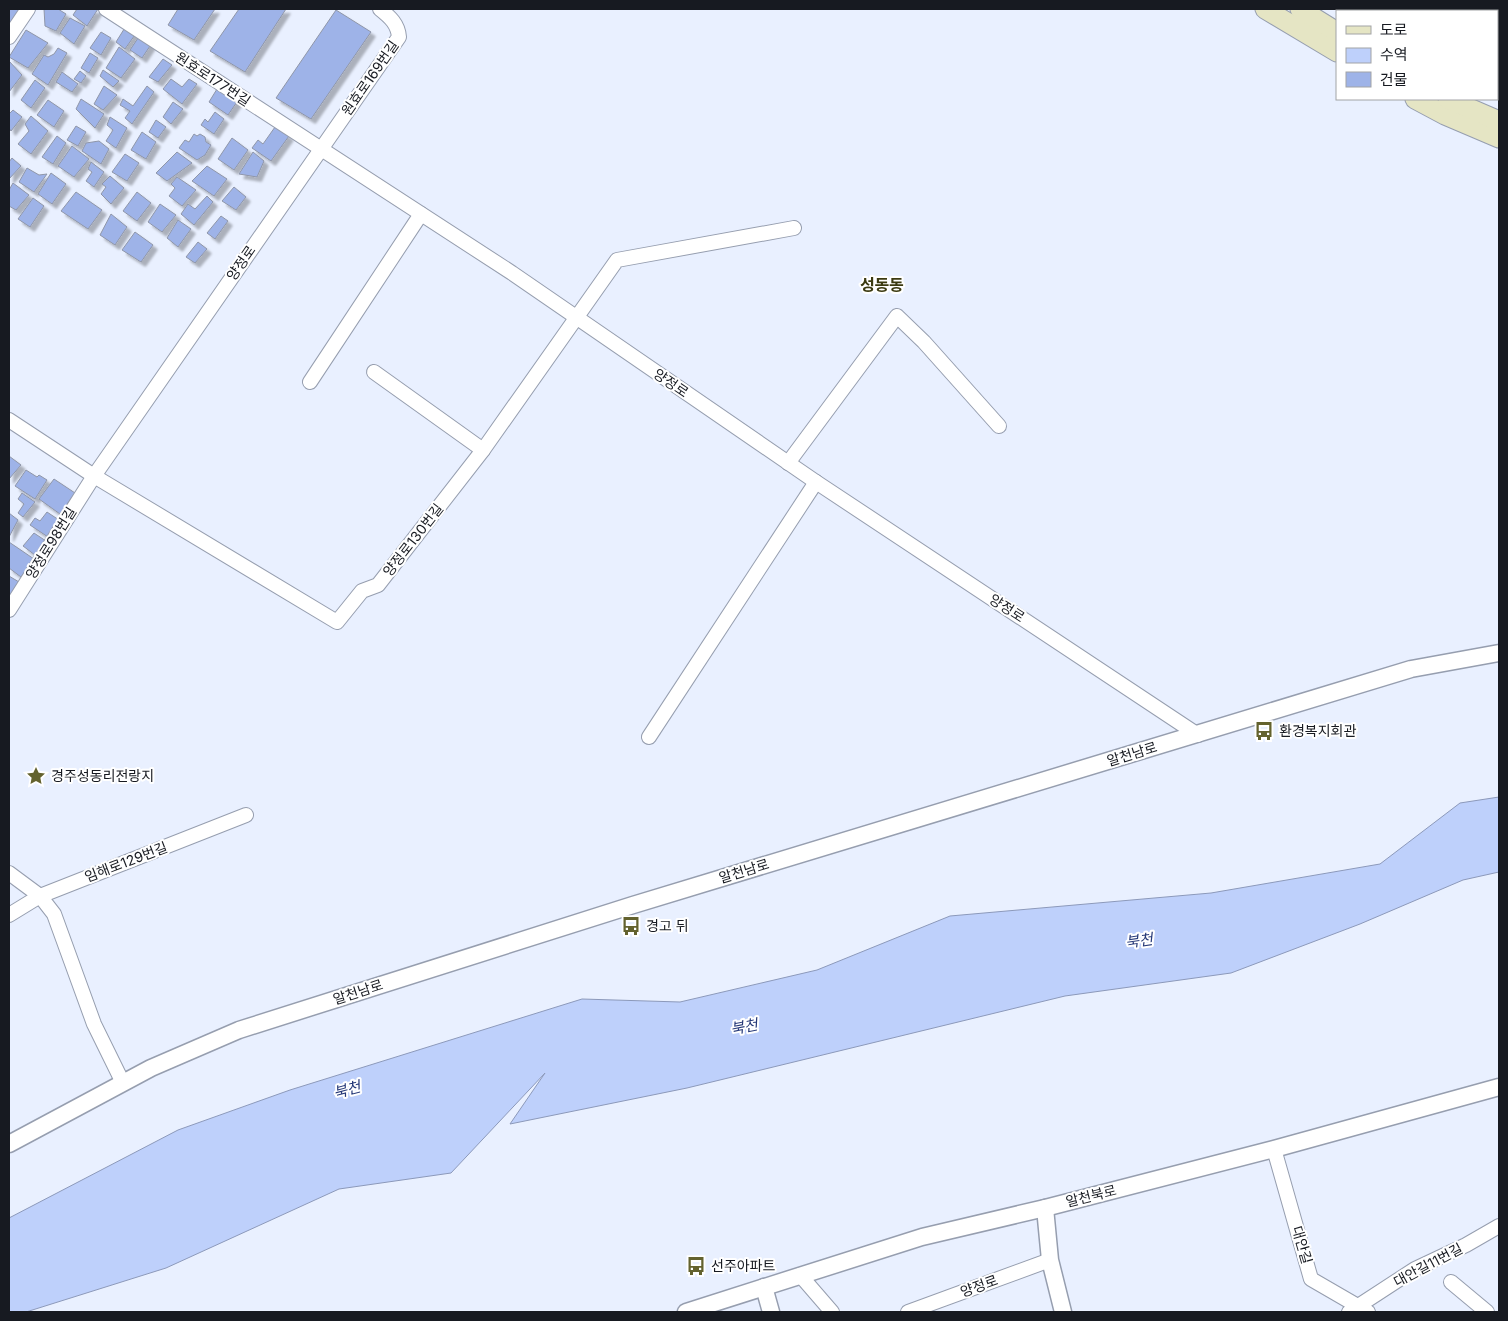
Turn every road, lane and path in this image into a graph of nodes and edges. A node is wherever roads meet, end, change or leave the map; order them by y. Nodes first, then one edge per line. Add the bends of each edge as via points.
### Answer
1 (28, 9) edge
2 (106, 9) edge
3 (380, 9) edge
4 (1265, 9) edge
5 (1300, 9) edge
6 (1336, 31) edge
7 (9, 37) edge
8 (1336, 51) edge
9 (1417, 100) edge
10 (1457, 101) edge
11 (1499, 121) edge
12 (1499, 138) edge
13 (321, 149) junction
14 (421, 214) junction
15 (794, 228) dead end
16 (577, 316) junction
17 (374, 372) dead end
18 (310, 382) dead end
19 (9, 420) edge
20 (999, 426) dead end
21 (483, 450) junction
22 (788, 463) junction
23 (94, 476) junction
24 (816, 482) junction
25 (9, 610) edge
26 (1499, 653) edge
27 (1198, 734) junction
28 (649, 737) dead end
29 (246, 815) dead end
30 (9, 873) edge
31 (40, 896) junction
32 (9, 915) edge
33 (123, 1083) junction
34 (1499, 1087) edge
35 (9, 1144) edge
36 (1274, 1149) junction
37 (1044, 1208) junction
38 (1499, 1226) edge
39 (1050, 1260) junction
40 (800, 1275) junction
41 (1451, 1282) dead end
42 (764, 1287) junction
43 (1359, 1310) edge
44 (686, 1312) edge
45 (771, 1312) edge
46 (829, 1312) edge
47 (908, 1312) edge
48 (1063, 1312) edge
49 (1487, 1312) edge

1 - 7 street
2 - 13 street, 원효로177번길
3 - 13 street, 원효로169번길 via 399,29 399,37
4 - 8 main road
5 - 6 main road
9 - 12 main road via 1445,116
10 - 11 main road
13 - 14 street, 양정로
13 - 23 street, 양정로
14 - 16 street, 양정로
14 - 18 street
15 - 16 street via 618,260
16 - 21 street, 양정로130번길
16 - 22 street, 양정로
17 - 21 street
19 - 23 street
20 - 22 street via 897,316
21 - 23 street, 양정로130번길 via 378,585 362,591 337,622
22 - 24 street, 양정로
23 - 25 street, 양정로98번길
24 - 27 street, 양정로
24 - 28 street
26 - 27 street, 알천남로 via 1411,669
27 - 33 street, 알천남로 via 623,908 239,1030
29 - 31 street, 임해로129번길
30 - 31 street
31 - 32 street, 임해로129번길
31 - 33 street via 54,914 94,1024
33 - 35 street, 알천남로
34 - 36 street, 알천북로
36 - 37 street, 알천북로
36 - 43 street, 대안길 via 1312,1279
37 - 39 street
37 - 40 street, 알천북로 via 922,1237
38 - 43 street, 대안길11번길 via 1415,1269
39 - 47 street, 양정로
39 - 48 street
40 - 42 street, 알천북로
40 - 46 street
41 - 49 street
42 - 44 street, 알천북로
42 - 45 street

